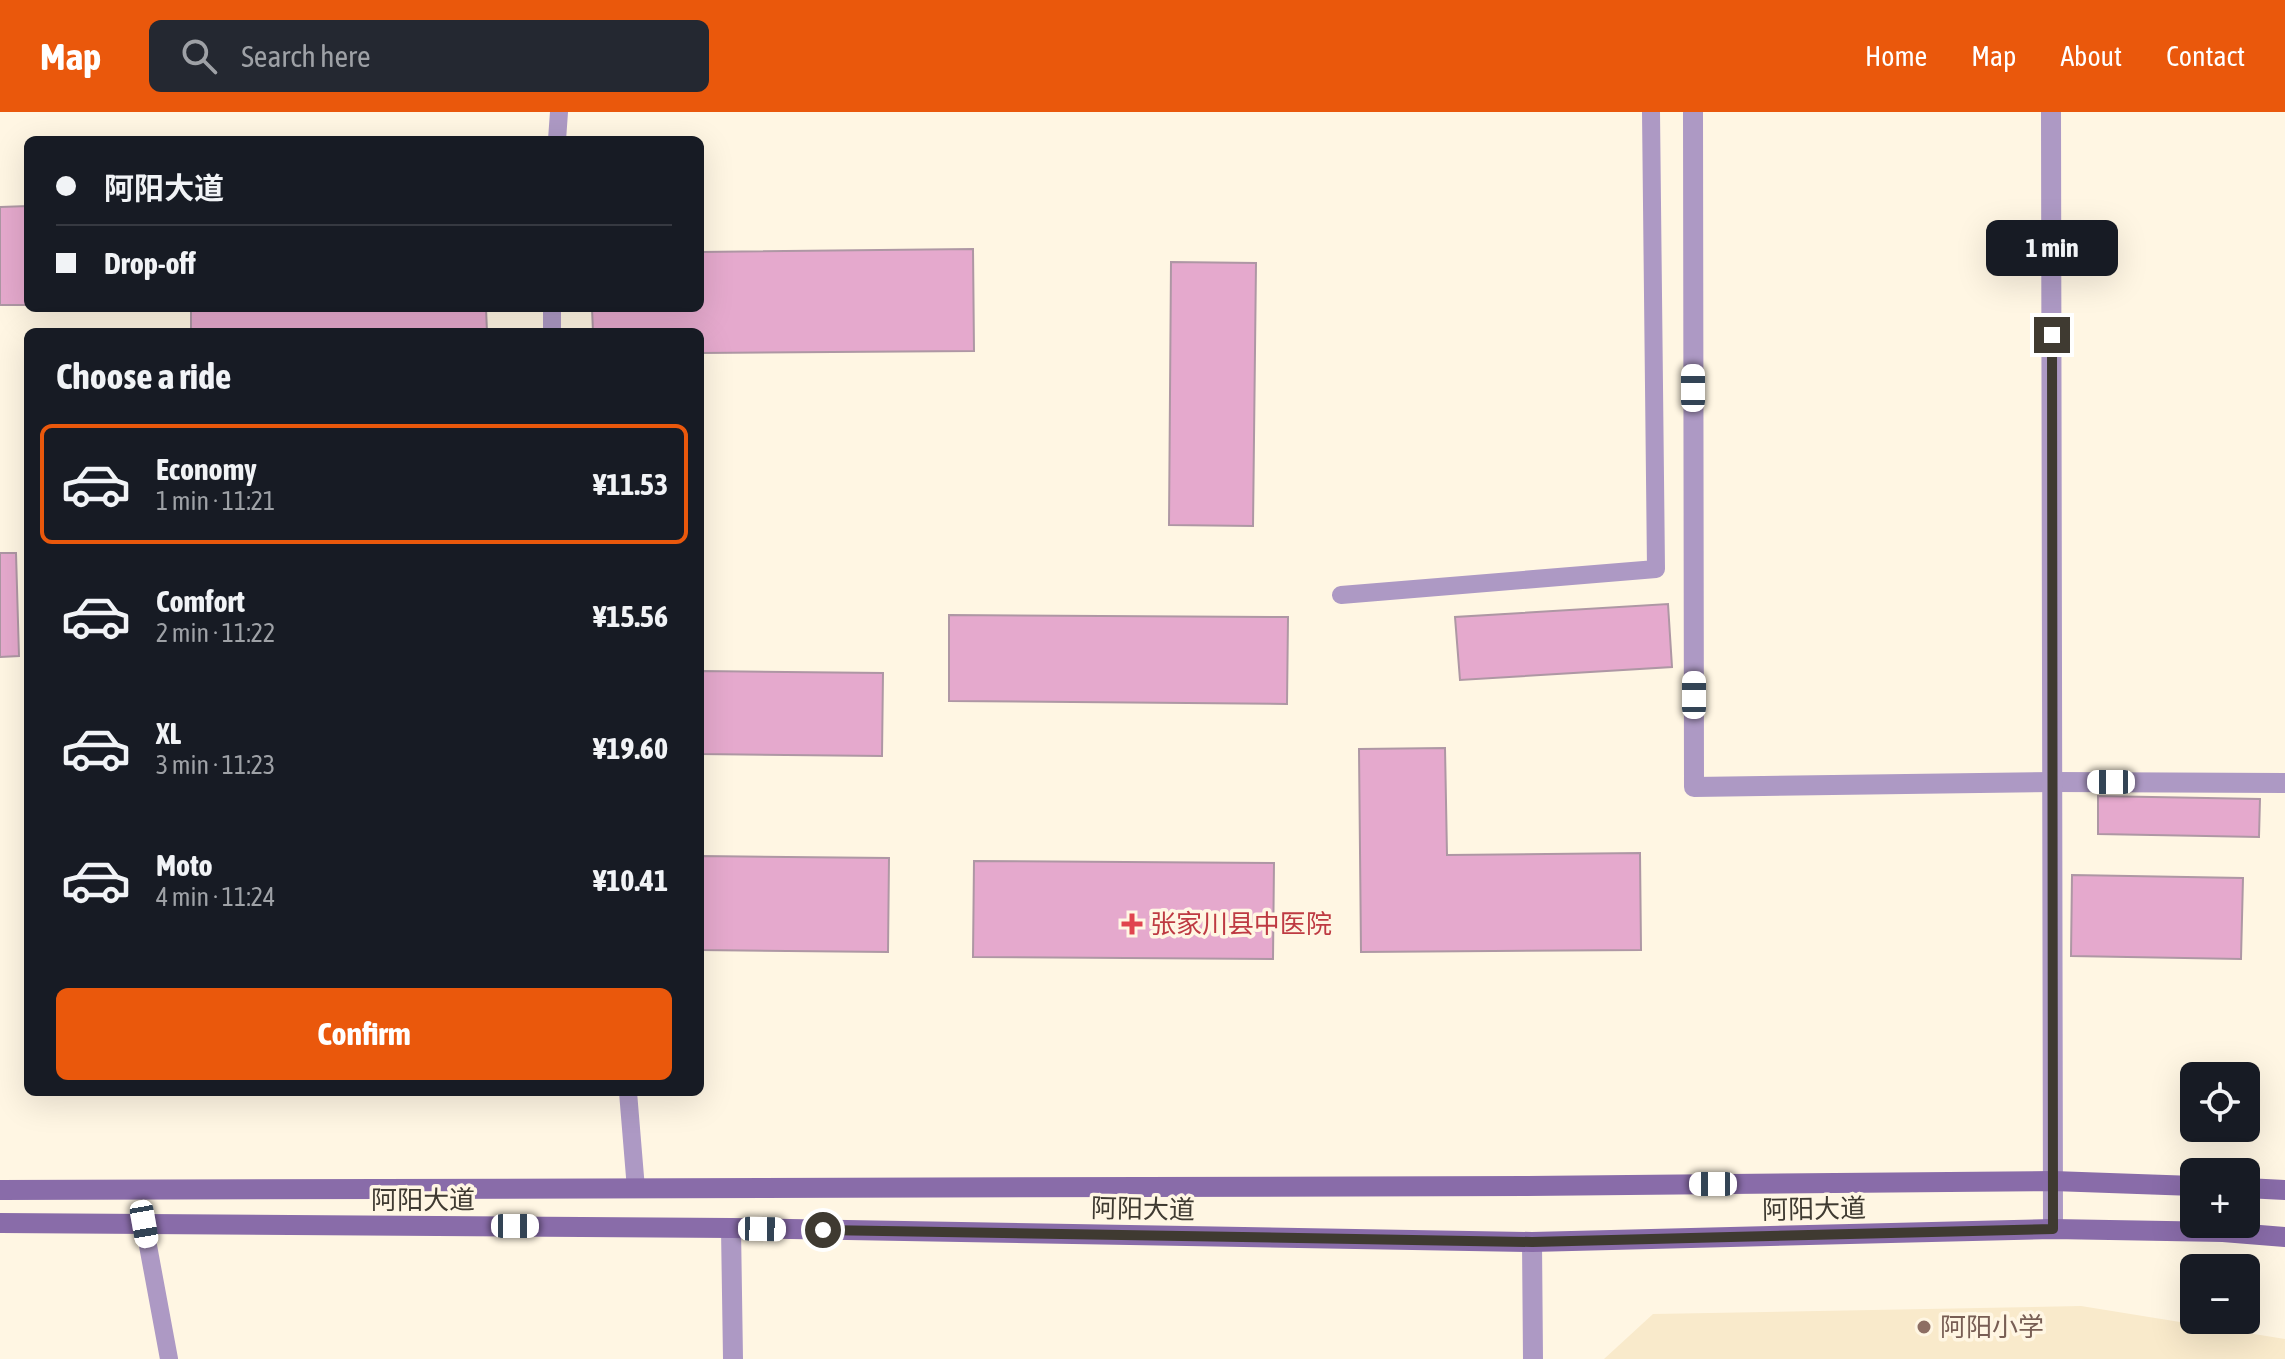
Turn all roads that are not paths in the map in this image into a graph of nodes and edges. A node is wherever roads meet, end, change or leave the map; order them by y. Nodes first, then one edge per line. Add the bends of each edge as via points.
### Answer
1 (559, 112) edge
2 (1651, 112) edge
3 (1693, 112) edge
4 (2051, 112) edge
5 (557, 136) edge
6 (1341, 595) dead end
7 (2054, 782) junction
8 (2285, 783) edge
9 (628, 1096) edge
10 (2053, 1181) junction
11 (2180, 1186) edge
12 (636, 1189) junction
13 (2260, 1189) edge
14 (0, 1190) edge
15 (2285, 1190) edge
16 (0, 1223) edge
17 (144, 1224) junction
18 (731, 1228) junction
19 (2053, 1229) junction
20 (2285, 1237) edge
21 (1532, 1242) junction
22 (169, 1359) edge
23 (733, 1359) edge
24 (1533, 1359) edge

1 - 5 lane
2 - 6 lane via 1656,569
3 - 7 street via 1694,787
4 - 7 street
7 - 8 street
7 - 10 street
9 - 12 lane
10 - 11 main road
10 - 12 main road
10 - 19 street
12 - 14 main road
13 - 15 main road
16 - 17 main road, 阿阳大道
17 - 18 main road, 阿阳大道
17 - 22 lane
18 - 21 main road, 阿阳大道
18 - 23 street
19 - 20 main road, 阿阳大道
19 - 21 main road, 阿阳大道
21 - 24 street

